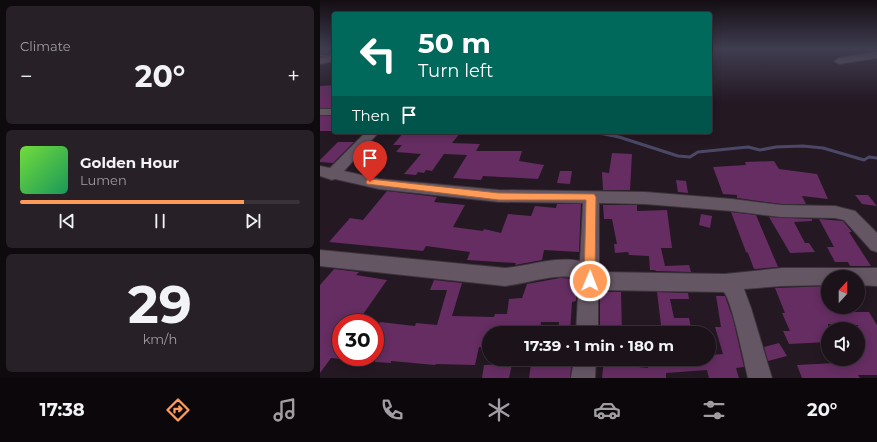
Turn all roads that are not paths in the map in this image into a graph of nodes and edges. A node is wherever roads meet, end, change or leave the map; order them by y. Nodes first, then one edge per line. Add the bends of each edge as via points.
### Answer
1 (320, 112) edge
2 (332, 112) edge
3 (371, 134) edge
4 (326, 173) edge
5 (591, 197) junction
6 (877, 245) edge
7 (320, 258) edge
8 (590, 276) junction
9 (877, 277) edge
10 (725, 283) junction
11 (587, 326) edge
12 (584, 366) edge
13 (583, 378) edge
14 (760, 378) edge

1 - 2 street
3 - 4 street
4 - 5 street via 379,184 499,196
5 - 6 street via 686,200 781,211 835,212 849,215
5 - 8 street
7 - 8 street via 505,277 566,267
8 - 10 street via 606,282
8 - 11 street
9 - 10 street via 763,278
10 - 14 street via 734,289 737,296
12 - 13 street

